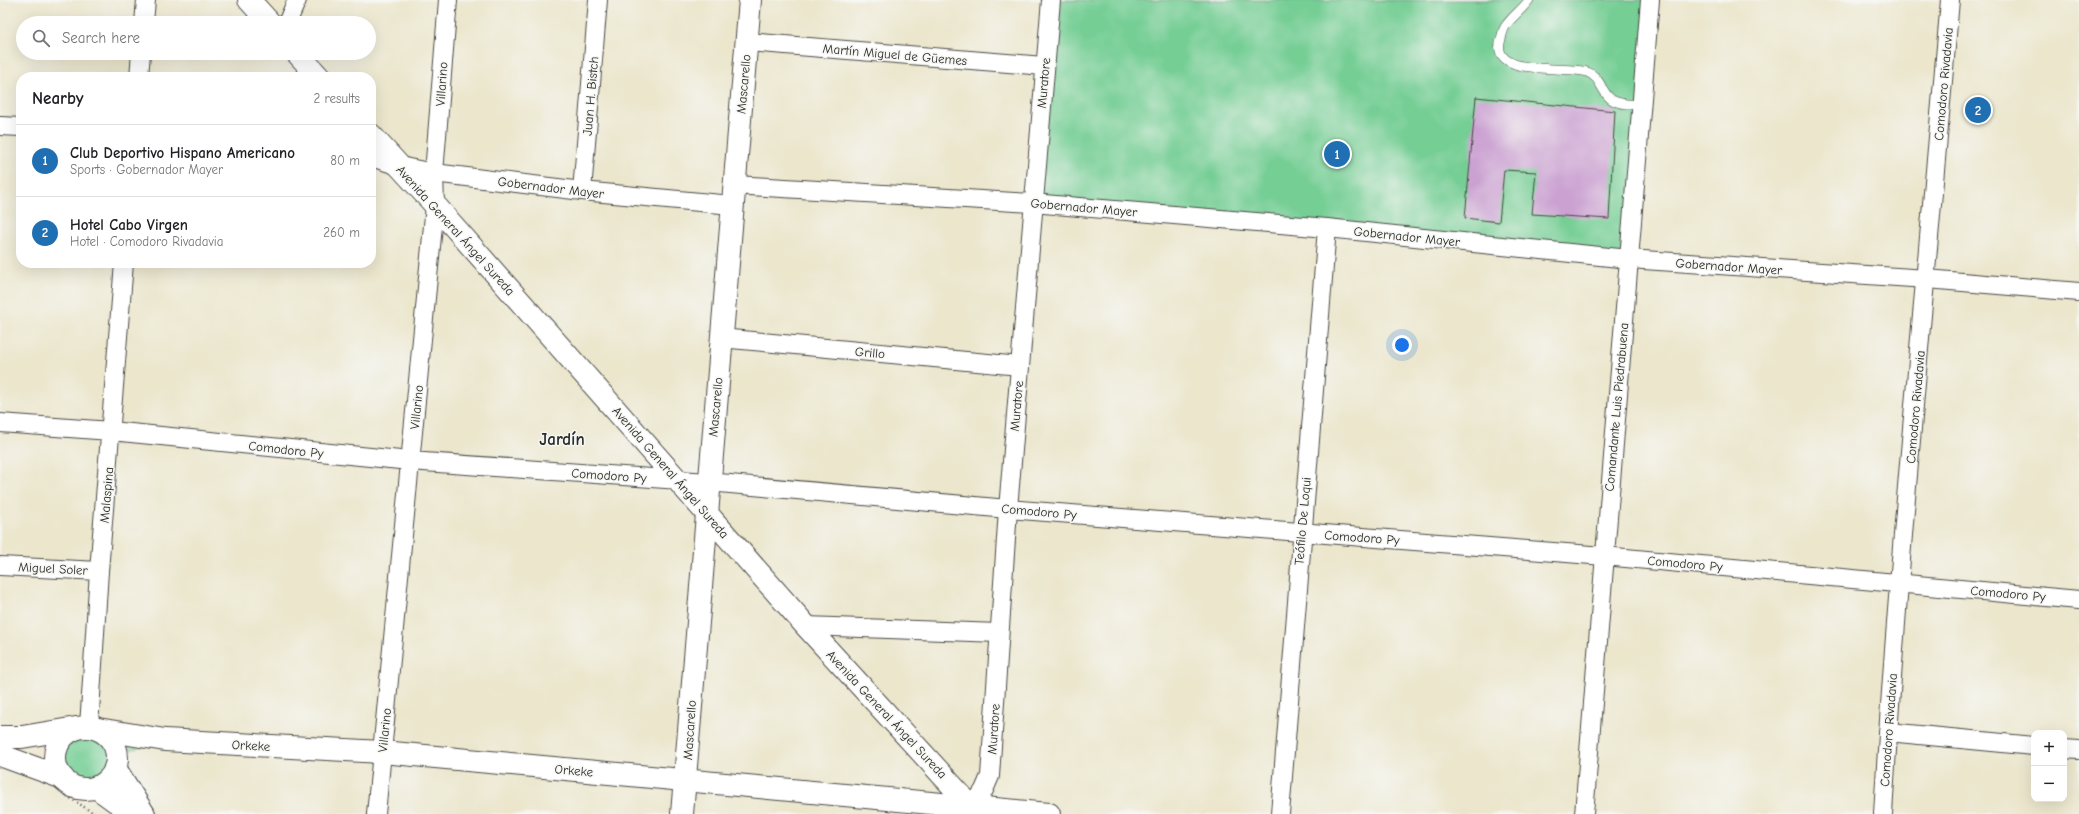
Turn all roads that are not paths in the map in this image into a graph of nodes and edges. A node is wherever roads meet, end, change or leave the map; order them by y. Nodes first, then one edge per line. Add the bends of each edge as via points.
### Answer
1 (146, 0) edge
2 (249, 0) edge
3 (297, 0) edge
4 (448, 0) edge
5 (598, 0) edge
6 (750, 0) edge
7 (1051, 0) edge
8 (1529, 0) edge
9 (1650, 0) edge
10 (1950, 0) edge
11 (145, 16) edge
12 (264, 16) edge
13 (290, 16) edge
14 (747, 42) junction
15 (141, 60) edge
16 (303, 60) edge
17 (1044, 66) junction
18 (140, 72) edge
19 (314, 72) edge
20 (1641, 105) junction
21 (0, 126) edge
22 (16, 128) edge
23 (376, 141) edge
24 (376, 159) edge
25 (399, 166) junction
26 (434, 173) junction
27 (582, 191) junction
28 (733, 195) junction
29 (1032, 203) junction
30 (436, 205) junction
31 (1327, 228) junction
32 (1629, 259) junction
33 (124, 268) edge
34 (1927, 279) junction
35 (2079, 292) edge
36 (720, 338) junction
37 (1020, 366) junction
38 (0, 423) edge
39 (111, 431) junction
40 (410, 461) junction
41 (679, 480) junction
42 (708, 482) junction
43 (1008, 509) junction
44 (706, 513) junction
45 (1301, 533) junction
46 (1604, 556) junction
47 (2, 567) edge
48 (99, 571) junction
49 (1898, 583) junction
50 (2079, 600) edge
51 (806, 626) junction
52 (999, 633) junction
53 (88, 728) junction
54 (1888, 732) junction
55 (0, 737) edge
56 (165, 740) junction
57 (2031, 746) edge
58 (2067, 749) edge
59 (2079, 750) edge
60 (382, 752) junction
61 (0, 755) edge
62 (116, 763) junction
63 (63, 778) junction
64 (685, 781) junction
65 (96, 787) junction
66 (973, 812) edge
67 (132, 814) edge
68 (144, 814) edge
69 (376, 814) edge
70 (682, 814) edge
71 (1049, 814) edge
72 (1280, 814) edge
73 (1584, 814) edge
74 (1883, 814) edge

1 - 11 street
2 - 12 main road
3 - 13 street
4 - 26 street, Villarino
5 - 27 street, Juan H. Bistch
6 - 14 main road, Mascarello
7 - 17 street, Muratore
8 - 20 lane via 1504,27 1499,44 1500,54 1509,63 1588,72 1598,79 1611,99
9 - 20 street, Comandante Luis Piedrabuena
10 - 34 street, Comodoro Rivadavia
14 - 17 street, Martín Miguel de Güemes
14 - 28 main road, Mascarello
15 - 18 street
16 - 19 main road
17 - 29 street, Muratore
20 - 32 street, Comandante Luis Piedrabuena
21 - 22 street
23 - 25 main road, Avenida General Ángel Sureda
24 - 25 street, Gobernador Mayer
25 - 26 street, Gobernador Mayer
25 - 30 main road, Avenida General Ángel Sureda
26 - 27 street, Gobernador Mayer
26 - 30 street, Villarino
27 - 28 street, Gobernador Mayer
28 - 29 street, Gobernador Mayer
28 - 36 main road, Mascarello
29 - 31 street, Gobernador Mayer
29 - 37 street, Muratore
30 - 40 street, Villarino
30 - 41 main road, Avenida General Ángel Sureda
31 - 32 street, Gobernador Mayer
31 - 45 street, Teófilo De Loqui
32 - 34 street, Gobernador Mayer
32 - 46 street, Comandante Luis Piedrabuena
33 - 39 street, Malaspina
34 - 35 street, Gobernador Mayer
34 - 49 street, Comodoro Rivadavia
36 - 37 street, Grillo
36 - 42 main road, Mascarello
37 - 43 street, Muratore
38 - 39 street, Comodoro Py
39 - 40 street, Comodoro Py
39 - 48 street, Malaspina
40 - 41 street, Comodoro Py
40 - 60 street, Villarino
41 - 42 street, Comodoro Py
41 - 44 main road, Avenida General Ángel Sureda
42 - 43 street, Comodoro Py
42 - 44 main road, Mascarello
43 - 45 street, Comodoro Py
43 - 52 street, Muratore
44 - 51 main road, Avenida General Ángel Sureda
44 - 64 main road, Mascarello
45 - 46 street, Comodoro Py
45 - 72 street, Teófilo De Loqui
46 - 49 street, Comodoro Py
46 - 73 street, Comandante Luis Piedrabuena
47 - 48 street, Miguel Soler
48 - 53 street, Malaspina
49 - 50 street, Comodoro Py
49 - 54 street, Comodoro Rivadavia
51 - 52 street
51 - 66 main road, Avenida General Ángel Sureda
52 - 66 street, Muratore via 990,776
53 - 55 main road, Orkeke via 22,737
53 - 56 main road, Orkeke
53 - 62 main road via 112,741
53 - 63 main road via 68,733 61,740 56,750 56,765
54 - 57 street
54 - 74 street, Comodoro Rivadavia
56 - 60 main road, Orkeke
56 - 62 main road via 127,751
58 - 59 street
60 - 64 main road, Orkeke
60 - 69 street, Villarino
61 - 63 main road
62 - 65 main road via 104,783
62 - 68 main road
63 - 65 main road via 78,788
64 - 66 main road, Orkeke
64 - 70 main road, Mascarello
65 - 67 main road
66 - 71 main road, Orkeke

